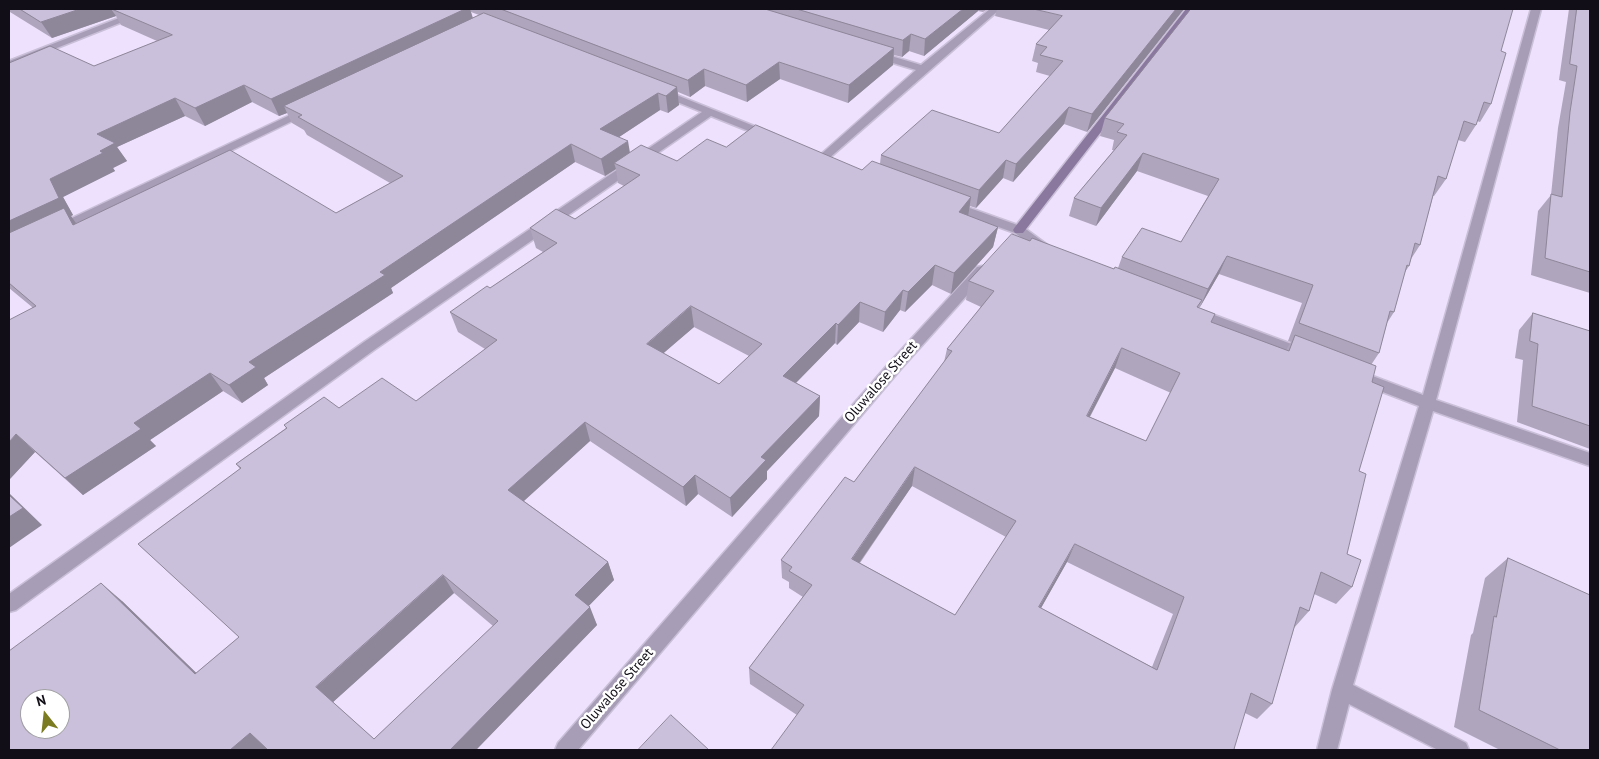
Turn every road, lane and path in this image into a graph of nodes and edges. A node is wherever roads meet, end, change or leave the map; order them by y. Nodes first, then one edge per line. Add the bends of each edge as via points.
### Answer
1 (150, 9) edge
2 (995, 9) edge
3 (1191, 9) edge
4 (1536, 9) edge
5 (868, 52) edge
6 (9, 55) edge
7 (19, 60) junction
8 (9, 64) edge
9 (923, 69) junction
10 (649, 86) edge
11 (319, 104) edge
12 (711, 111) junction
13 (782, 141) edge
14 (808, 152) edge
15 (935, 199) edge
16 (1019, 230) junction
17 (44, 236) edge
18 (1006, 244) edge
19 (1058, 258) edge
20 (993, 259) edge
21 (1178, 306) edge
22 (1317, 360) edge
23 (1345, 371) edge
24 (1428, 403) junction
25 (1590, 460) edge
26 (9, 604) edge
27 (1342, 690) junction
28 (565, 750) edge
29 (1327, 750) edge
30 (1459, 750) edge

1 - 7 street
2 - 9 street
3 - 16 street
4 - 24 street
5 - 9 street
6 - 7 street
7 - 8 street
9 - 14 street via 828,160
10 - 12 street
11 - 17 street
12 - 13 street
12 - 26 street via 377,340
15 - 16 street
16 - 18 street
16 - 19 street
20 - 28 street, Oluwalose Street via 895,366
21 - 22 street
23 - 24 street
24 - 25 street
24 - 27 street
27 - 29 street
27 - 30 street

